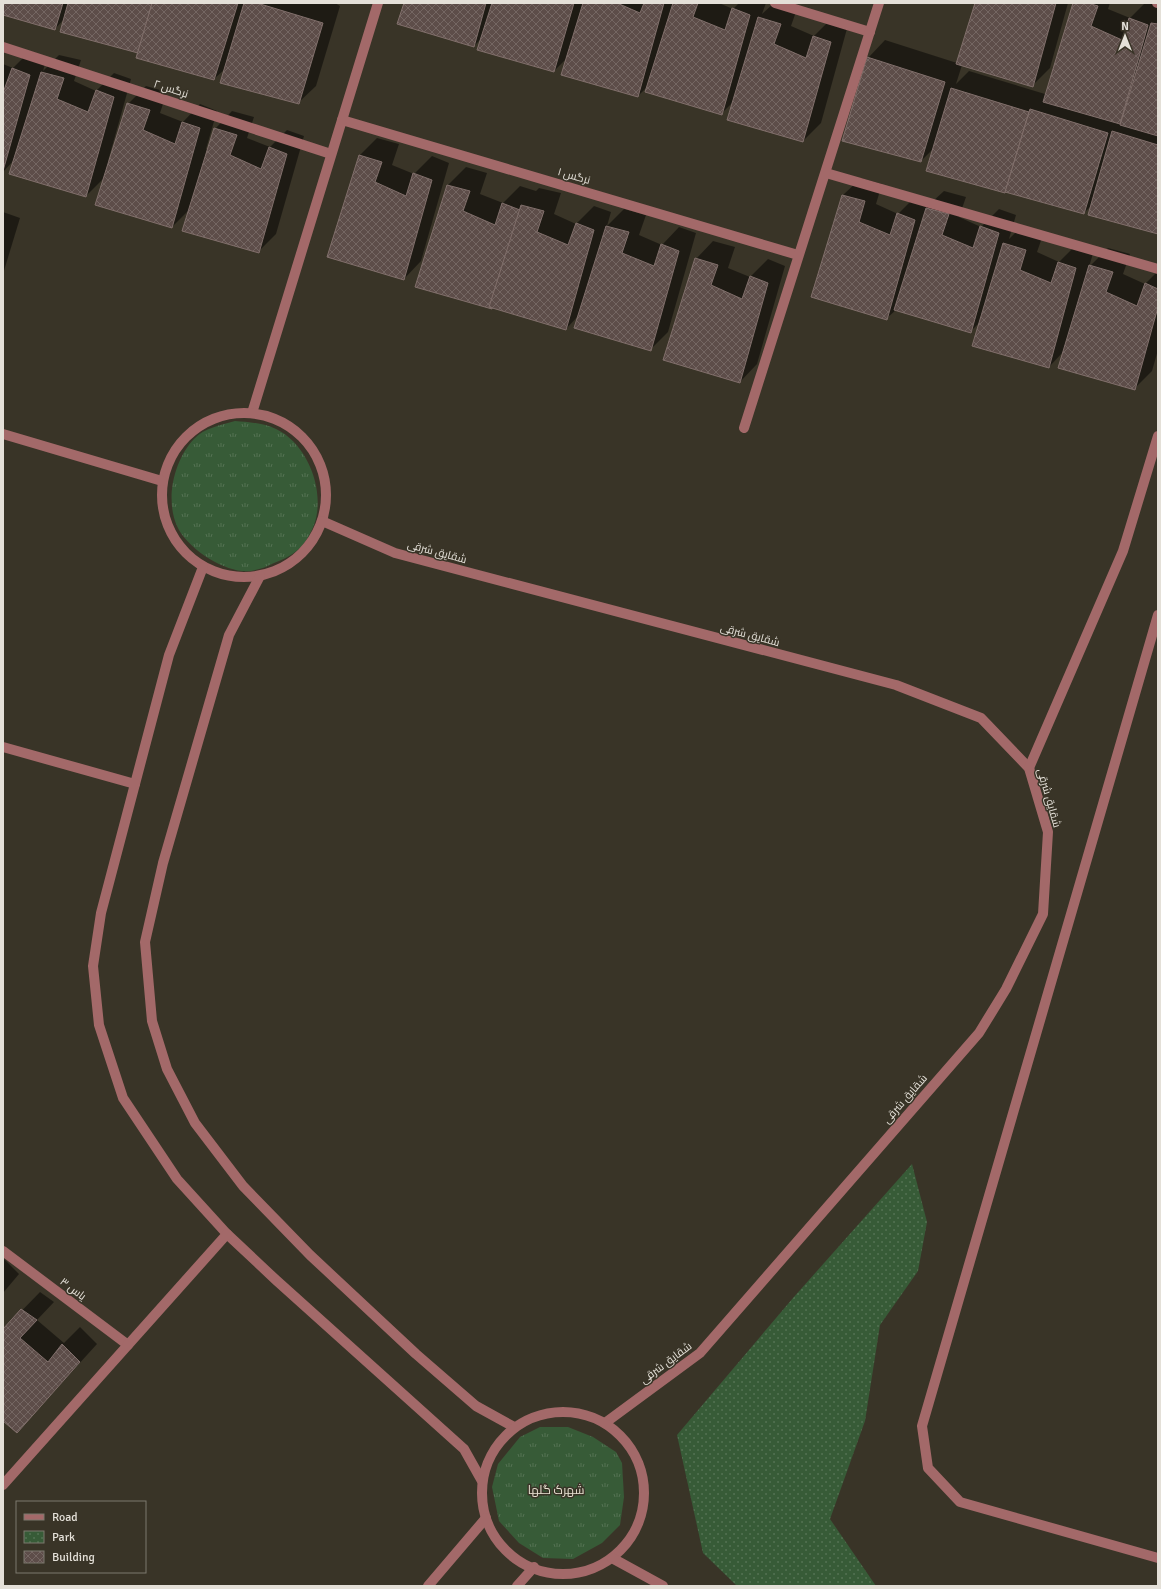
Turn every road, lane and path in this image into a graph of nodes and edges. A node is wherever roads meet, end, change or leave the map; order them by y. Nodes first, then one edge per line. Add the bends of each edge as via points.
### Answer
1 (378, 3) edge
2 (775, 3) edge
3 (879, 3) edge
4 (870, 32) junction
5 (3, 47) edge
6 (342, 120) junction
7 (331, 154) junction
8 (826, 172) junction
9 (798, 255) junction
10 (1158, 269) edge
11 (252, 413) junction
12 (744, 428) dead end
13 (3, 434) edge
14 (1158, 436) edge
15 (162, 481) junction
16 (322, 521) junction
17 (204, 567) junction
18 (260, 576) junction
19 (1158, 615) edge
20 (3, 747) edge
21 (1029, 768) junction
22 (135, 784) junction
23 (227, 1234) junction
24 (3, 1252) edge
25 (128, 1345) junction
26 (605, 1423) junction
27 (514, 1428) junction
28 (482, 1481) junction
29 (3, 1485) edge
30 (486, 1518) junction
31 (612, 1558) junction
32 (1158, 1558) edge
33 (534, 1567) junction
34 (428, 1586) edge
35 (517, 1586) edge
36 (663, 1586) edge

1 - 6 street
2 - 4 street
3 - 4 street
4 - 8 street
5 - 7 street, نرگس ۲
6 - 7 street
6 - 9 street, نرگس ۱
7 - 11 street
8 - 9 street
8 - 10 street
9 - 12 street
11 - 15 street via 228,414 206,422 186,437 170,457
11 - 16 street via 277,420 299,434 315,454 324,478
13 - 15 street
14 - 21 street via 1123,551
15 - 17 street via 162,506 169,531 183,551
16 - 18 street via 305,550 285,567
16 - 21 street, شقایق شرقی via 395,553 896,686 981,718
17 - 18 street via 222,575
17 - 22 street via 169,655
18 - 27 street via 229,635 163,863 145,942 152,1021 167,1068 195,1123 243,1186 310,1255 416,1354 476,1406
19 - 32 street via 922,1426 928,1468 960,1502
20 - 22 street
21 - 26 street, شقایق شرقی via 1048,832 1043,914 1006,989 979,1033 700,1353
22 - 23 street via 101,913 93,966 99,1025 122,1098 177,1179
23 - 25 street
23 - 28 street via 464,1449
24 - 25 street, یاس ۳
25 - 29 street
26 - 27 street via 575,1412 543,1414
26 - 31 street via 629,1444 643,1473 644,1504 634,1535
27 - 28 street via 493,1451
28 - 30 street
30 - 33 street via 498,1541 521,1562
30 - 34 street
31 - 33 street via 583,1572 551,1573
31 - 36 street
33 - 35 street

